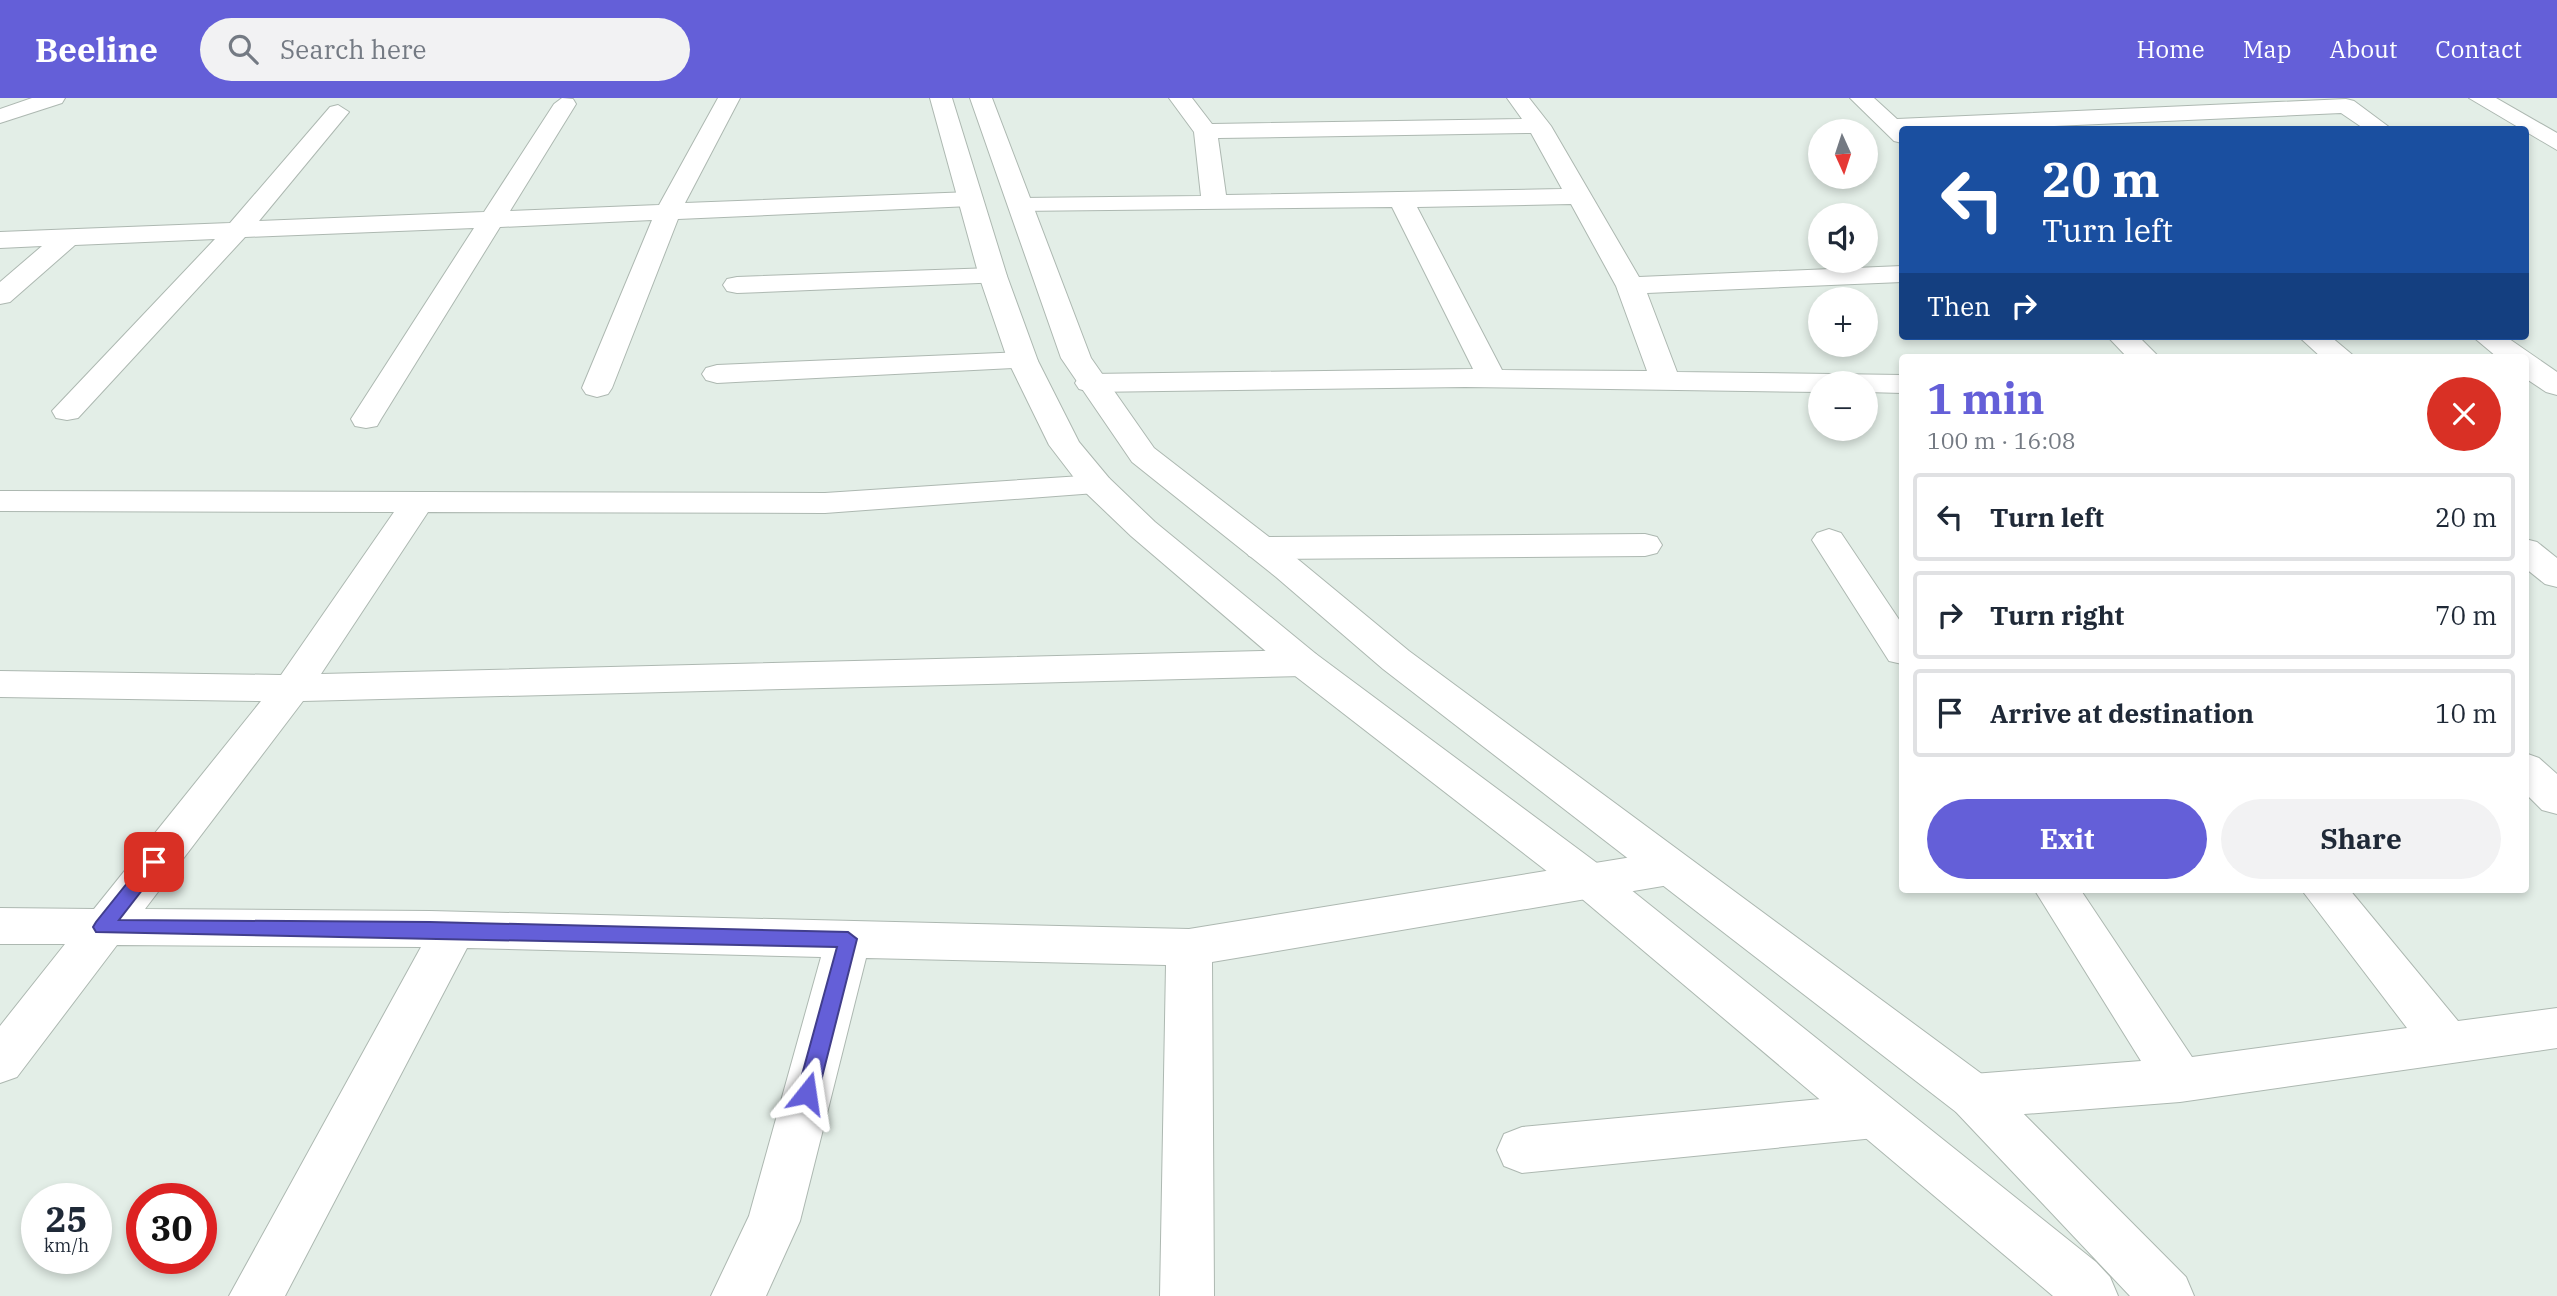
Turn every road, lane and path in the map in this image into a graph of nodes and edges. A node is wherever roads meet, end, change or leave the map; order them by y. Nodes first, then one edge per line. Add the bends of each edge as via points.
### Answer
1 (54, 98) edge
2 (729, 98) edge
3 (941, 98) edge
4 (981, 98) edge
5 (1180, 98) edge
6 (1518, 98) edge
7 (1861, 98) edge
8 (2003, 98) edge
9 (2144, 98) edge
10 (2480, 98) edge
11 (2340, 102) edge
12 (565, 104) dead end
13 (338, 111) dead end
14 (2167, 114) junction
15 (0, 116) edge
16 (2028, 121) junction
17 (1539, 126) junction
18 (1962, 126) edge
19 (2376, 126) edge
20 (1206, 131) junction
21 (1897, 131) edge
22 (2557, 142) edge
23 (1577, 196) junction
24 (971, 199) junction
25 (1401, 200) junction
26 (1214, 203) junction
27 (1021, 206) junction
28 (668, 212) junction
29 (491, 220) junction
30 (237, 231) junction
31 (68, 237) junction
32 (0, 240) edge
33 (1899, 274) edge
34 (993, 276) junction
35 (737, 285) dead end
36 (1630, 286) junction
37 (0, 296) edge
38 (2125, 340) edge
39 (2317, 340) edge
40 (2492, 340) edge
41 (2141, 354) edge
42 (2336, 354) edge
43 (2512, 354) edge
44 (1023, 361) junction
45 (2529, 367) edge
46 (717, 374) dead end
47 (1492, 378) junction
48 (1665, 380) junction
49 (1808, 382) edge
50 (1090, 383) junction
51 (1878, 383) edge
52 (1899, 384) edge
53 (2529, 387) edge
54 (2557, 387) edge
55 (597, 388) dead end
56 (67, 411) dead end
57 (366, 419) dead end
58 (1097, 485) junction
59 (0, 501) edge
60 (418, 502) junction
61 (1829, 540) dead end
62 (1645, 545) dead end
63 (1261, 548) junction
64 (2529, 553) edge
65 (2557, 576) edge
66 (1899, 647) edge
67 (1303, 663) junction
68 (0, 684) edge
69 (292, 688) junction
70 (2529, 772) edge
71 (2557, 799) edge
72 (1669, 868) junction
73 (1590, 881) junction
74 (2059, 893) edge
75 (2326, 893) edge
76 (0, 926) edge
77 (102, 927) junction
78 (454, 930) junction
79 (848, 939) junction
80 (1189, 947) junction
81 (2557, 1027) edge
82 (2447, 1043) junction
83 (0, 1062) edge
84 (2180, 1080) junction
85 (1973, 1097) junction
86 (1875, 1115) junction
87 (1522, 1150) dead end
88 (256, 1296) edge
89 (738, 1296) edge
90 (1187, 1296) edge
91 (2091, 1296) edge
92 (2167, 1296) edge

1 - 15 street
2 - 28 street
3 - 24 street
4 - 27 street
5 - 20 street
6 - 17 street
7 - 21 street
8 - 16 street
9 - 14 street
10 - 22 street
11 - 14 street
11 - 19 street
12 - 29 street
13 - 30 street
14 - 16 street
16 - 18 street
17 - 20 street
17 - 23 street
20 - 26 street
23 - 25 street
23 - 36 street
24 - 28 street
24 - 34 street
25 - 26 street
25 - 47 street
26 - 27 street
27 - 50 street via 1076,358
28 - 29 street
28 - 55 street
29 - 30 street
29 - 57 street
30 - 31 street
30 - 56 street
31 - 32 street
31 - 37 street
33 - 36 street
34 - 35 street
34 - 44 street
36 - 48 street
38 - 41 street
39 - 42 street
40 - 43 street
44 - 46 street
44 - 58 street via 1065,445
45 - 54 street
47 - 48 street
47 - 50 street
48 - 49 street
50 - 63 street via 1143,454
51 - 52 street
53 - 54 street
58 - 60 street via 825,503
58 - 67 street
59 - 60 street
60 - 69 street
61 - 66 street
62 - 63 street
63 - 72 street via 1396,660
64 - 65 street
67 - 69 street
67 - 73 street
68 - 69 street
69 - 77 street
70 - 71 street
72 - 73 street
72 - 85 street
73 - 80 street
73 - 86 street
74 - 84 street
75 - 82 street
76 - 77 street
77 - 78 street
77 - 83 street
78 - 79 street
78 - 88 street
79 - 80 street
79 - 89 street via 774,1221
80 - 90 street
81 - 82 street
82 - 84 street
84 - 85 street
85 - 92 street
86 - 87 street
86 - 91 street

